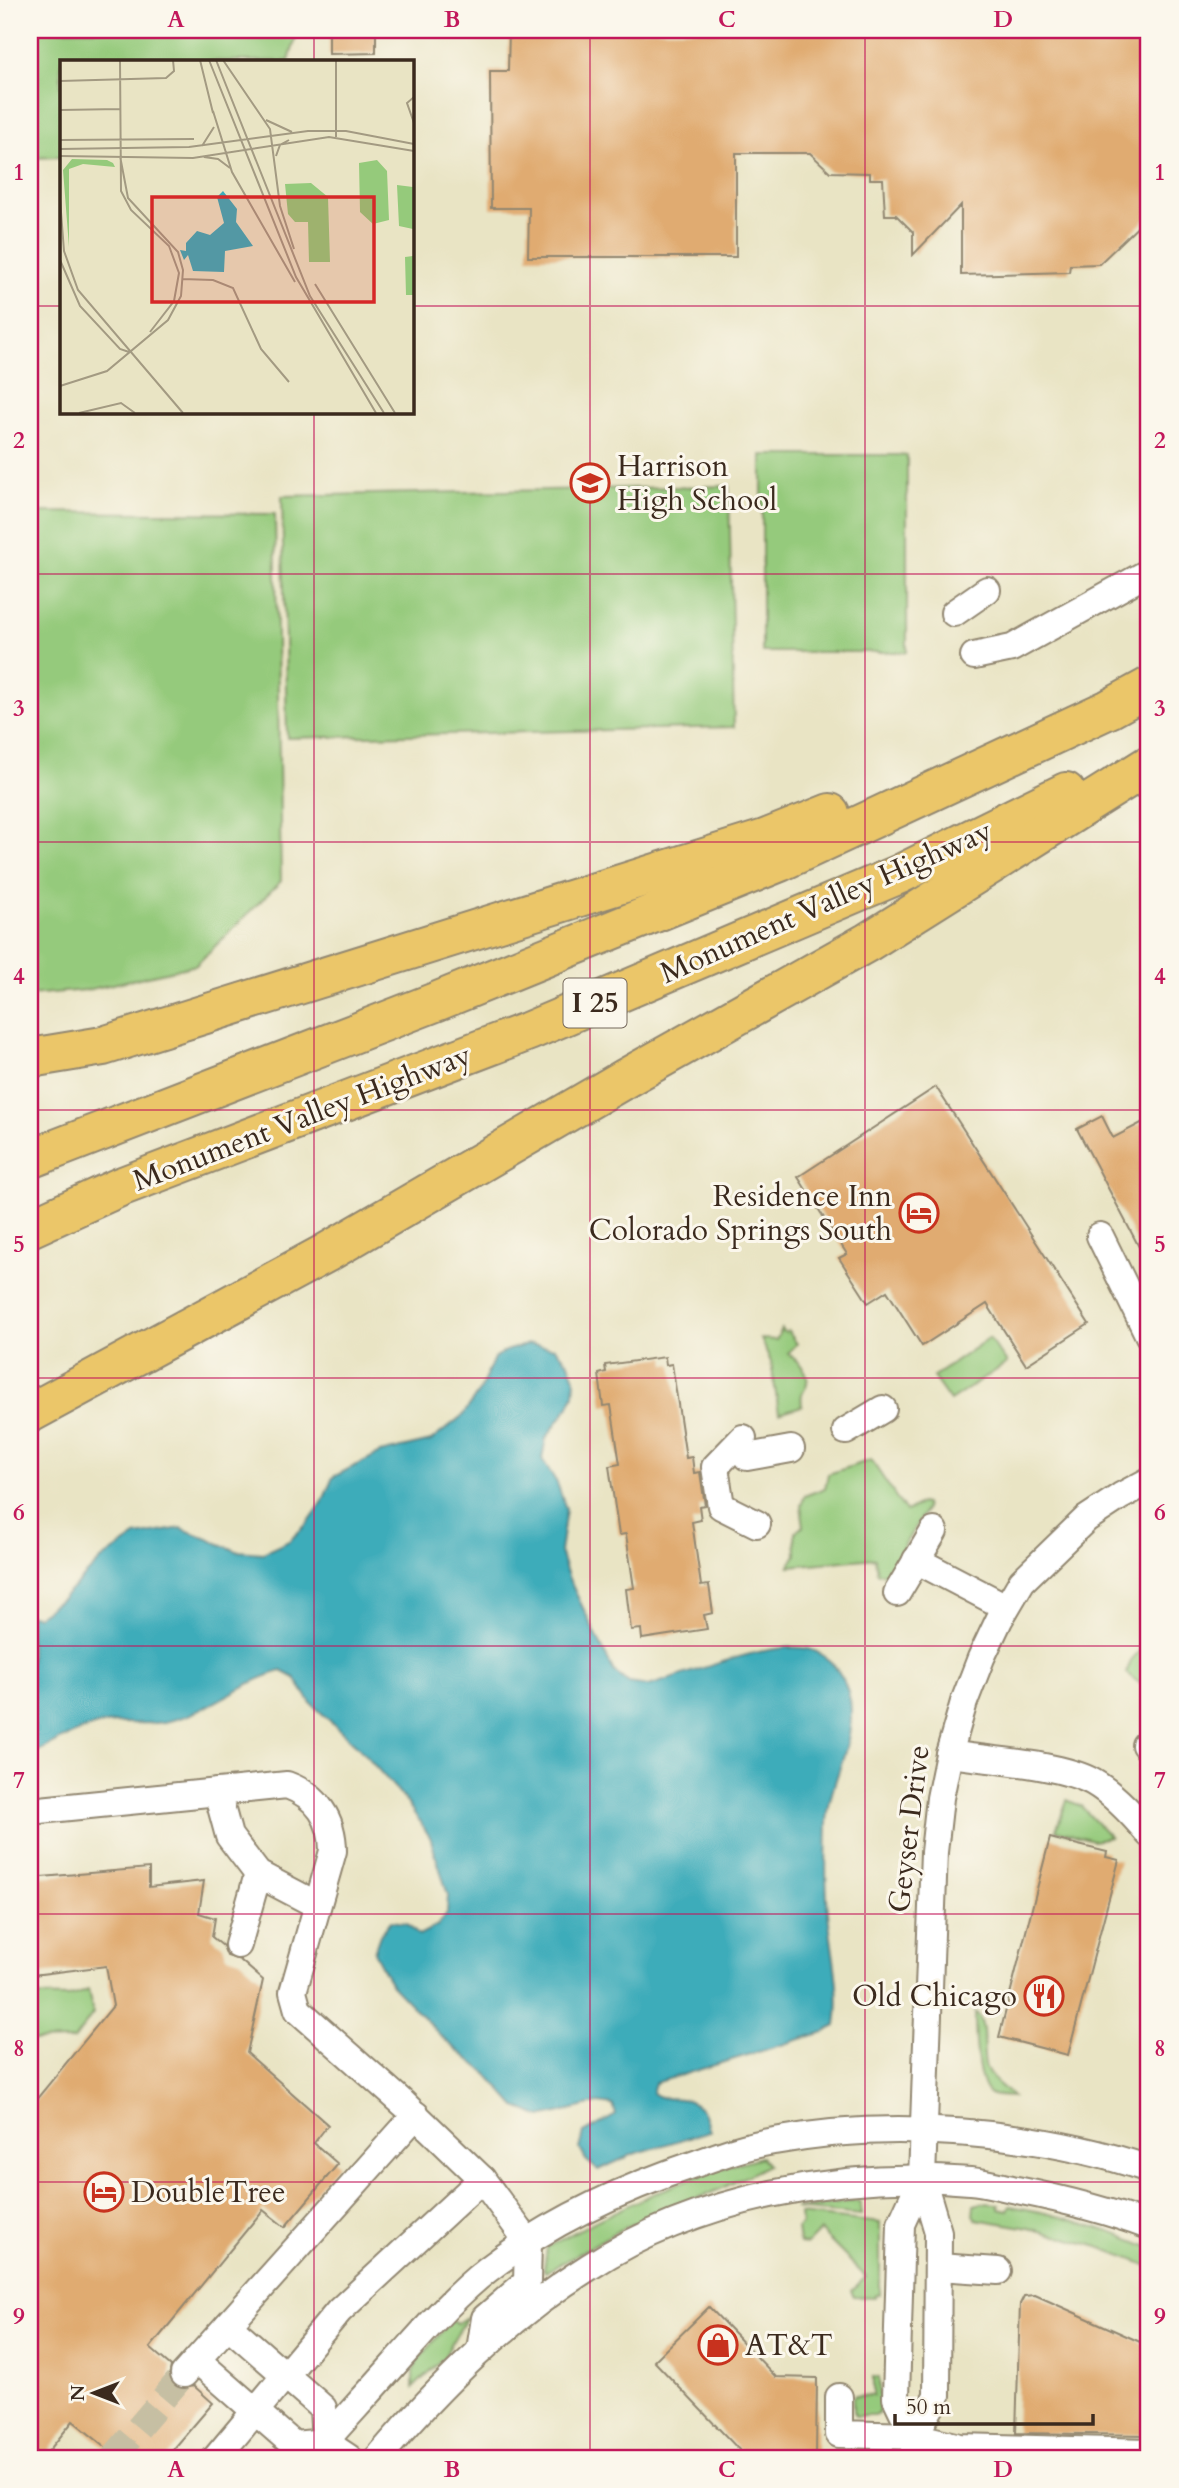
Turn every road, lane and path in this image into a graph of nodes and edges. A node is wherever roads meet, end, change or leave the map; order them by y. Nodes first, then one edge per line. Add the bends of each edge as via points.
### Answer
1 (1149, 572) edge
2 (987, 590) dead end
3 (954, 613) dead end
4 (974, 656) dead end
5 (1149, 665) edge
6 (1149, 687) edge
7 (1149, 751) edge
8 (1149, 765) edge
9 (30, 1058) edge
10 (30, 1159) edge
11 (30, 1228) edge
12 (1100, 1236) dead end
13 (1149, 1336) edge
14 (883, 1409) dead end
15 (30, 1413) edge
16 (846, 1431) dead end
17 (790, 1449) dead end
18 (1149, 1481) edge
19 (757, 1524) dead end
20 (934, 1531) dead end
21 (916, 1560) junction
22 (897, 1593) dead end
23 (1006, 1607) junction
24 (948, 1754) junction
25 (217, 1793) junction
26 (30, 1811) edge
27 (1149, 1834) edge
28 (258, 1874) junction
29 (317, 1905) junction
30 (238, 1945) dead end
31 (416, 2115) junction
32 (924, 2132) junction
33 (1149, 2169) edge
34 (922, 2178) junction
35 (482, 2179) junction
36 (1149, 2226) edge
37 (528, 2242) junction
38 (937, 2267) junction
39 (998, 2271) dead end
40 (228, 2325) junction
41 (480, 2350) junction
42 (285, 2375) junction
43 (839, 2397) dead end
44 (256, 2411) junction
45 (914, 2447) edge
46 (318, 2450) edge
47 (1149, 2452) edge
48 (216, 2458) edge
49 (349, 2458) edge
50 (378, 2458) edge

1 - 4 street via 1012,648
2 - 3 street
5 - 9 highway via 765,839 103,1046
6 - 10 highway, Monument Valley Highway / I 25 via 780,862
7 - 11 highway, Monument Valley Highway / I 25 via 900,874 529,1031 120,1188
8 - 15 highway via 868,942 326,1253
12 - 13 street
14 - 16 street
17 - 19 street via 745,1447 715,1467 721,1506
18 - 23 street, Geyser Drive via 1086,1519 1021,1581
20 - 21 street
21 - 22 street
21 - 23 street
23 - 24 street, Geyser Drive via 981,1658
24 - 27 street via 1067,1772 1094,1783
24 - 32 street, Geyser Drive via 934,1852
25 - 26 street
25 - 28 street via 229,1836
25 - 29 street via 287,1785 303,1791 318,1806 332,1834 332,1851
28 - 29 street
28 - 30 street
29 - 31 street via 293,1992 298,2010
31 - 35 street
31 - 40 street
32 - 33 street via 999,2135 1113,2157
32 - 34 street, Geyser Drive
32 - 37 street via 820,2134 729,2152 623,2190
34 - 36 street via 973,2181 1073,2201
34 - 38 street via 938,2232
34 - 41 street via 854,2180 760,2196 676,2224 590,2266
34 - 45 street via 901,2224 896,2398
35 - 37 street
35 - 42 street via 339,2311
37 - 41 street via 527,2282 485,2318
37 - 46 street via 455,2298
38 - 39 street
38 - 45 street via 937,2396
40 - 42 street
40 - 44 street via 191,2367
41 - 50 street via 438,2389
42 - 44 street
42 - 46 street via 323,2408
43 - 45 street via 839,2434
44 - 46 street via 294,2445
44 - 48 street
45 - 47 street
46 - 49 street

